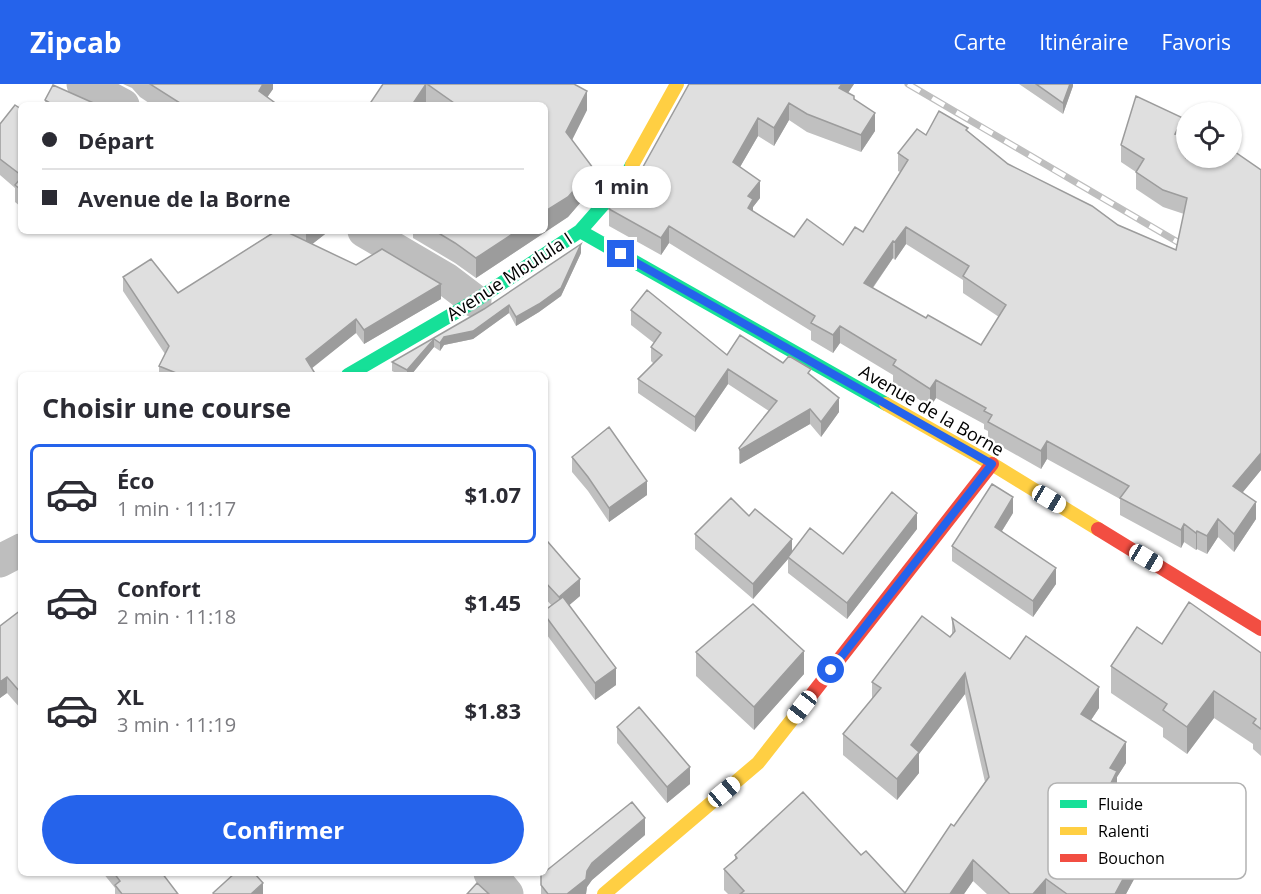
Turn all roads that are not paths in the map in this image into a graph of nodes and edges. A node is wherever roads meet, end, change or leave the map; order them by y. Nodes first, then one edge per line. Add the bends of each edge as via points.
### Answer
1 (83, 84) edge
2 (677, 84) edge
3 (117, 102) edge
4 (580, 231) junction
5 (369, 234) edge
6 (475, 301) junction
7 (353, 372) edge
8 (992, 464) junction
9 (18, 552) edge
10 (0, 561) edge
11 (1261, 629) edge
12 (492, 876) edge
13 (507, 894) edge
14 (604, 894) edge

1 - 3 street
2 - 4 street, Avenue Mbulula I via 623,182
4 - 6 street, Avenue Mbulula I
4 - 8 street, Avenue de la Borne
5 - 6 street via 446,279
6 - 7 street, Avenue Mbulula I
8 - 11 street, Avenue de la Borne
8 - 14 street via 758,763
9 - 10 street
12 - 13 street

